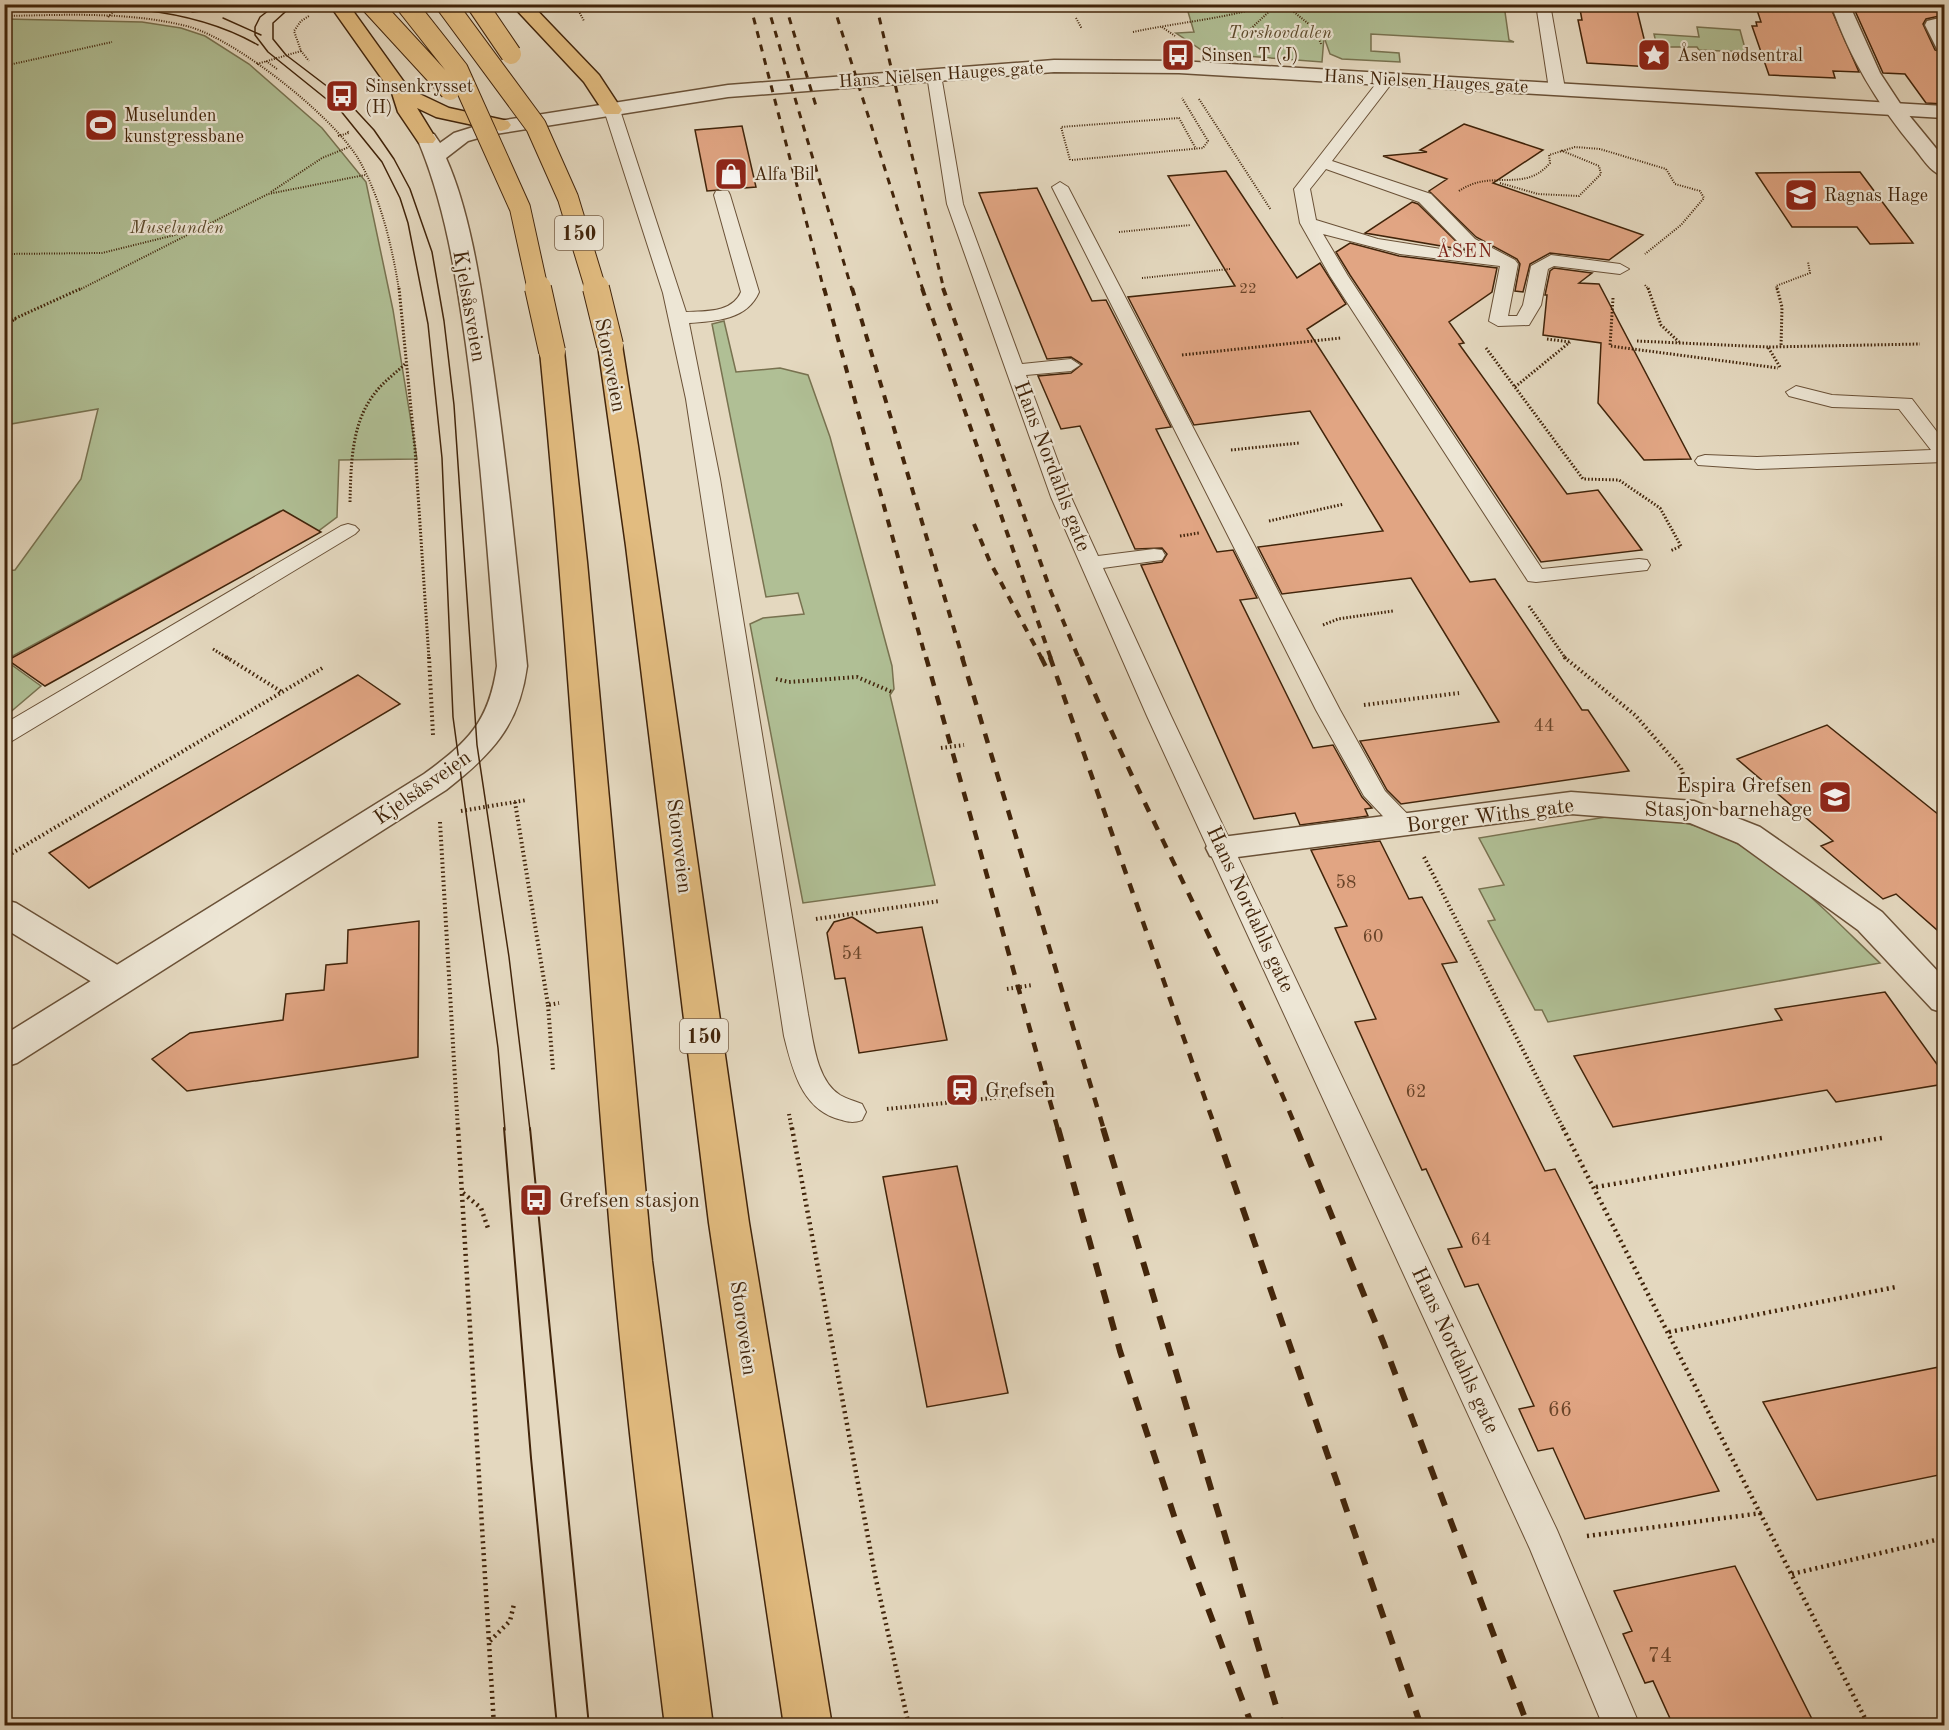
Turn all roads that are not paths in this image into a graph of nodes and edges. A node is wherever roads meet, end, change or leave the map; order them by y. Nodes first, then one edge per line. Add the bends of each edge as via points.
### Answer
1 (338, 4) edge
2 (370, 4) edge
3 (406, 4) edge
4 (446, 4) edge
5 (477, 4) edge
6 (520, 4) edge
7 (1543, 4) edge
8 (1840, 4) edge
9 (1944, 23) edge
10 (1944, 45) edge
11 (934, 75) junction
12 (1387, 79) junction
13 (1557, 89) junction
14 (402, 93) junction
15 (608, 102) junction
16 (1893, 109) junction
17 (1944, 112) edge
18 (459, 118) junction
19 (536, 126) junction
20 (494, 129) junction
21 (431, 148) junction
22 (1323, 163) junction
23 (1944, 170) edge
24 (1060, 187) dead end
25 (722, 195) dead end
26 (1308, 223) junction
27 (1509, 264) junction
28 (1617, 269) road end
29 (678, 318) junction
30 (1071, 366) dead end
31 (1016, 370) junction
32 (1796, 392) dead end
33 (1944, 455) edge
34 (1705, 461) dead end
35 (348, 530) road end
36 (1154, 555) road end
37 (1091, 563) junction
38 (1639, 565) road end
39 (4, 735) edge
40 (1406, 825) junction
41 (1222, 848) junction
42 (4, 912) edge
43 (117, 981) junction
44 (1944, 1000) edge
45 (4, 1053) edge
46 (852, 1112) road end
47 (689, 1725) edge
48 (808, 1725) edge
49 (1622, 1725) edge

1 - 14 highway
2 - 20 highway, 150, bridge
3 - 20 highway, 150, bridge via 458,70
4 - 19 highway, Storoveien / 150, bridge
5 - 19 highway, 150, bridge via 513,57
6 - 15 highway
7 - 13 lane
8 - 16 street via 1852,42
9 - 10 street via 1934,25
11 - 12 street, Hans Nielsen Hauges gate via 1118,65
11 - 15 street, Hans Nielsen Hauges gate
11 - 31 lane, Hans Nordahls gate via 955,204
12 - 13 street, Hans Nielsen Hauges gate
12 - 22 lane
13 - 16 street, Hans Nielsen Hauges gate
14 - 18 highway
14 - 21 highway via 408,112
15 - 18 street, Hans Nielsen Hauges gate
15 - 20 street, Hans Nielsen Hauges gate
15 - 29 lane
16 - 17 street, Hans Nielsen Hauges gate
16 - 23 street
18 - 20 highway
18 - 21 street, Hans Nielsen Hauges gate via 438,126
19 - 48 highway, Storoveien / 150, bridge via 567,198 610,345 652,624 754,1403
20 - 21 street, Hans Nielsen Hauges gate
20 - 47 highway, 150, bridge via 520,208 552,351 592,770 626,1196 654,1458
21 - 43 street, Kjelsåsveien via 455,223 470,293 490,428 512,649 507,701 491,734 435,782
22 - 26 lane via 1302,189
22 - 27 lane via 1425,198 1469,243
24 - 40 lane via 1328,710 1376,796
25 - 29 lane via 750,292 748,299 742,307 727,312
26 - 27 lane via 1346,238 1431,256
26 - 38 lane via 1536,576
27 - 28 lane via 1498,321 1523,321 1532,305 1540,266 1551,260
29 - 46 lane via 712,491 802,1052 814,1085 827,1102
30 - 31 lane
31 - 37 lane, Hans Nordahls gate via 1061,497
32 - 33 lane via 1832,401 1905,403
33 - 34 lane via 1757,463
35 - 39 lane
36 - 37 lane
37 - 41 lane, Hans Nordahls gate
40 - 41 street, Borger Withs gate
40 - 44 street, Borger Withs gate via 1571,803 1694,812 1749,835 1870,921
41 - 49 lane, Hans Nordahls gate via 1545,1542
42 - 43 street
43 - 45 street, Kjelsåsveien

